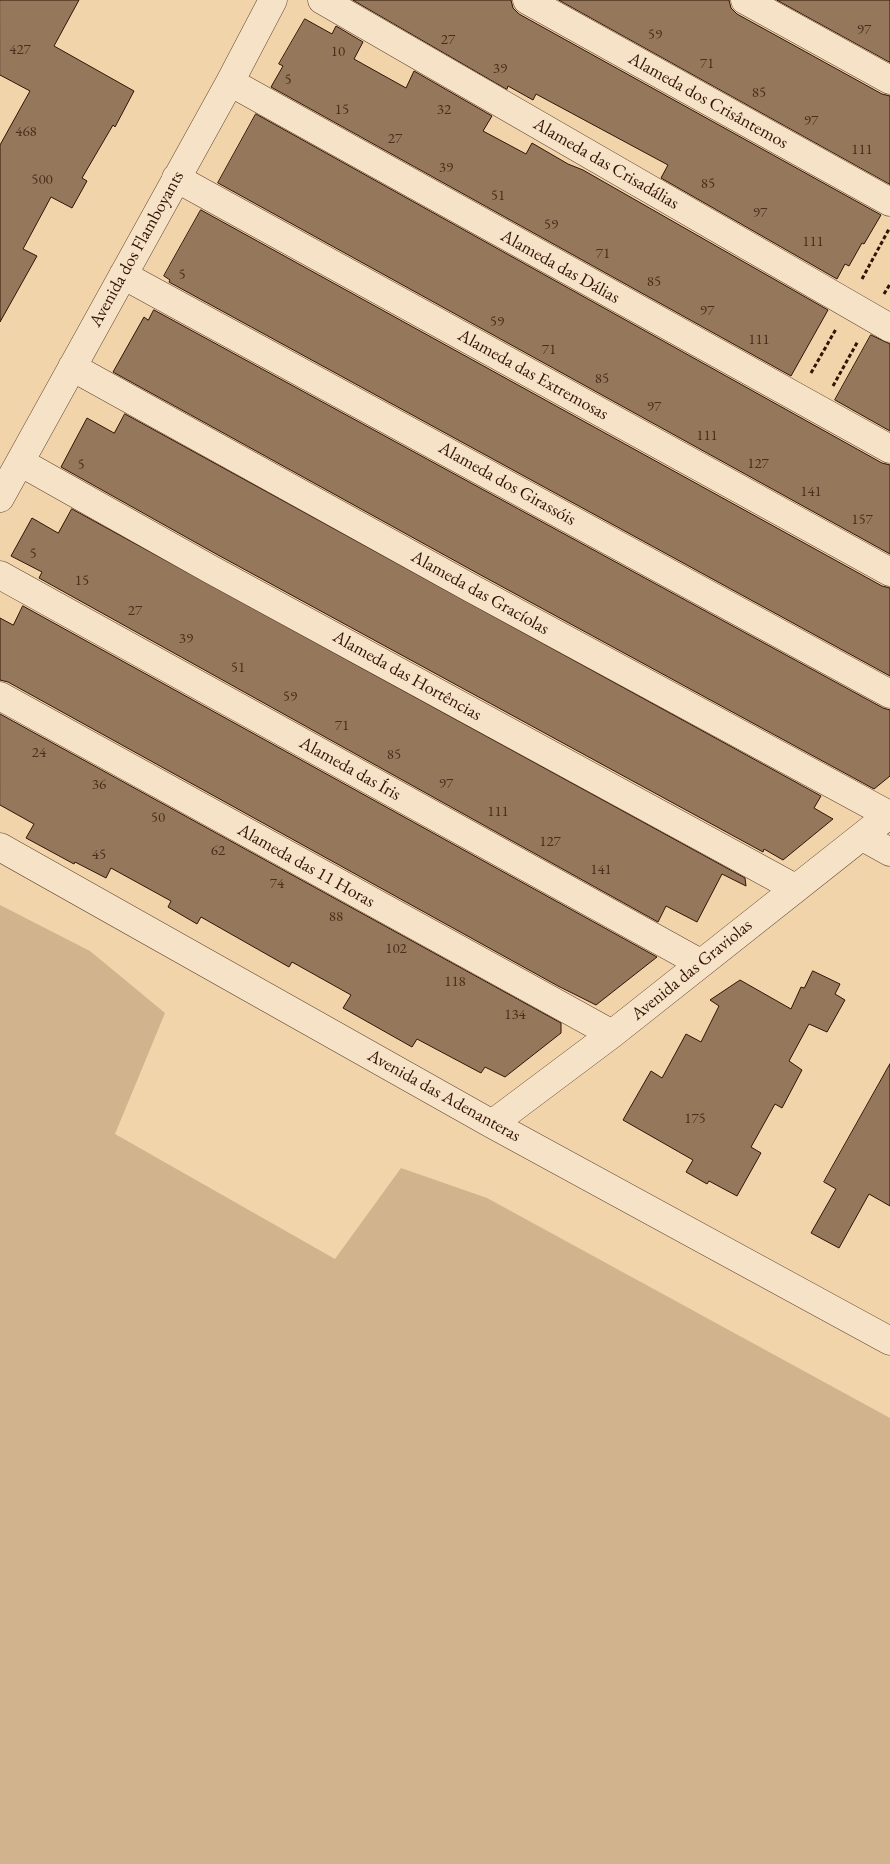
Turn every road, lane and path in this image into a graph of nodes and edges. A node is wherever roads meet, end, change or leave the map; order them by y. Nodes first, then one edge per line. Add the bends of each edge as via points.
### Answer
1 (273, 0) edge
2 (322, 0) edge
3 (527, 0) edge
4 (745, 0) edge
5 (890, 80) edge
6 (230, 82) junction
7 (176, 178) junction
8 (890, 202) edge
9 (123, 275) junction
10 (890, 284) edge
11 (881, 322) edge
12 (72, 367) junction
13 (820, 411) junction
14 (890, 449) edge
15 (20, 462) junction
16 (0, 498) edge
17 (890, 572) edge
18 (0, 575) edge
19 (890, 694) edge
20 (0, 696) edge
21 (890, 815) edge
22 (863, 837) junction
23 (0, 847) edge
24 (890, 852) edge
25 (795, 888) junction
26 (700, 963) junction
27 (612, 1034) junction
28 (492, 1124) junction
29 (890, 1341) edge

1 - 6 street, Avenida dos Flamboyants
2 - 11 street, Alameda das Crisadálias
3 - 8 street, Alameda dos Crisântemos
4 - 5 street
6 - 7 street, Avenida dos Flamboyants
6 - 13 street, Alameda das Dálias
7 - 9 street, Avenida dos Flamboyants
7 - 17 street, Alameda das Extremosas
9 - 12 street, Avenida dos Flamboyants
9 - 19 street, Alameda dos Girassóis
10 - 11 path
11 - 13 path
12 - 15 street, Avenida dos Flamboyants
12 - 21 street, Alameda das Gracíolas
13 - 14 street, Alameda das Dálias
15 - 16 street, Avenida dos Flamboyants
15 - 25 street, Alameda das Hortências
18 - 26 street, Alameda das Íris
20 - 27 street, Alameda das 11 Horas
21 - 22 street, Avenida das Graviolas
22 - 24 street
22 - 25 street, Avenida das Graviolas
23 - 28 street, Avenida das Adenanteras
25 - 26 street, Avenida das Graviolas
26 - 27 street, Avenida das Graviolas
27 - 28 street, Avenida das Graviolas
28 - 29 street, Avenida das Adenanteras

